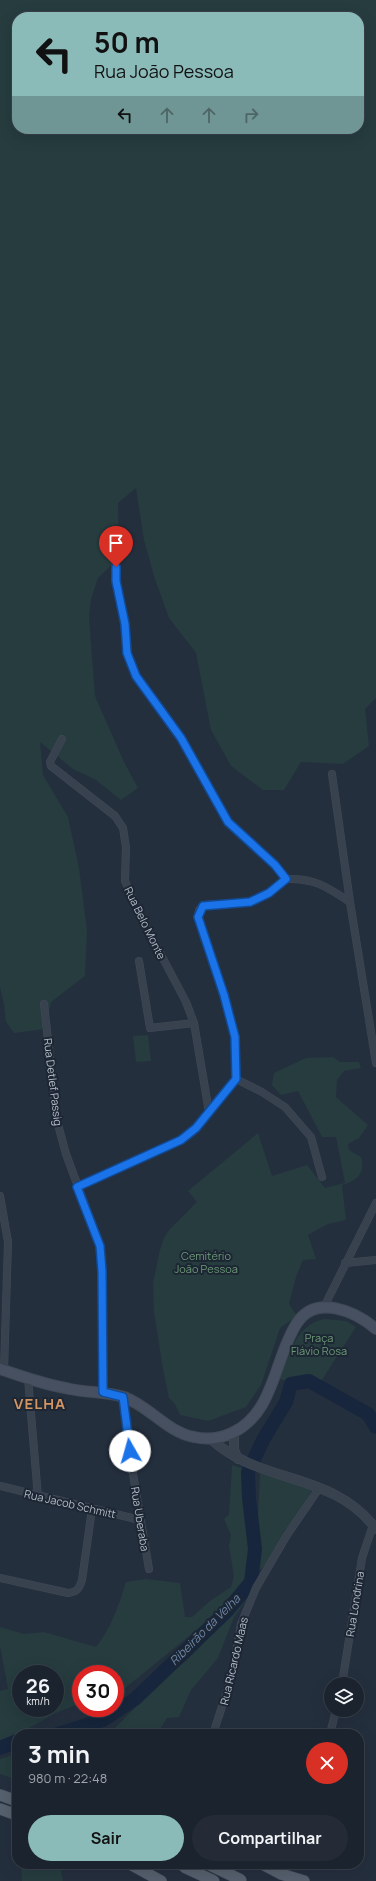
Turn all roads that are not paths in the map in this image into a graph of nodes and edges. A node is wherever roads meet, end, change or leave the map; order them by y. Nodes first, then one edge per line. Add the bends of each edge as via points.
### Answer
1 (115, 547) dead end
2 (62, 739) dead end
3 (332, 774) dead end
4 (286, 879) junction
5 (350, 902) junction
6 (140, 961) dead end
7 (44, 1004) dead end
8 (194, 1023) junction
9 (376, 1063) edge
10 (236, 1079) junction
11 (209, 1112) junction
12 (322, 1177) dead end
13 (77, 1187) junction
14 (0, 1196) edge
15 (376, 1203) edge
16 (3, 1224) edge
17 (376, 1260) edge
18 (345, 1263) junction
19 (324, 1307) junction
20 (376, 1329) edge
21 (2, 1370) edge
22 (28, 1378) junction
23 (103, 1392) junction
24 (123, 1397) junction
25 (232, 1433) junction
26 (218, 1441) junction
27 (237, 1456) junction
28 (0, 1486) edge
29 (320, 1487) junction
30 (38, 1496) junction
31 (92, 1509) junction
32 (140, 1520) junction
33 (374, 1527) edge
34 (149, 1569) dead end
35 (0, 1578) edge
36 (343, 1677) edge
37 (334, 1717) edge
38 (215, 1729) edge
39 (331, 1729) edge
40 (0, 1795) edge
41 (12, 1799) edge
42 (139, 1869) edge
43 (189, 1869) edge
44 (213, 1869) edge
45 (219, 1869) edge
46 (272, 1869) edge
47 (243, 1880) edge
48 (161, 1881) edge
49 (208, 1881) edge
50 (214, 1881) edge
51 (304, 1881) edge

1 - 4 street via 116,581 125,624 127,653 136,676 181,738 228,822 275,865
2 - 8 street, Rua Belo Monte via 50,762 51,766 115,816 123,828 126,847 125,881
3 - 5 street
4 - 5 street via 303,878 324,885
4 - 10 street via 269,893 250,902 203,906 199,910 198,917 235,1037
5 - 9 street
6 - 8 street via 150,1028
7 - 13 street, Rua Detlef Passig via 57,1121
8 - 11 street, Rua Belo Monte
10 - 11 street
10 - 12 street via 285,1107 311,1137
11 - 13 street via 196,1128 181,1140
13 - 23 street, Rua Detlef Passig via 100,1246
14 - 16 street
15 - 18 street
16 - 21 street via 8,1242
17 - 18 street
18 - 19 street
19 - 20 main road via 349,1312
19 - 25 main road via 304,1315 296,1324 263,1403 251,1418
21 - 22 main road
22 - 23 main road via 71,1390
22 - 30 street
23 - 24 main road
24 - 26 main road via 142,1406 175,1430 193,1437
24 - 32 street, Rua Uberaba
25 - 26 main road
25 - 27 street
26 - 27 street
26 - 27 street
27 - 29 street via 266,1469
28 - 30 street, Rua Jacob Schmitt
29 - 33 street via 356,1507
29 - 38 street, Rua Ricardo Maas via 287,1536 248,1606 241,1624 232,1676
30 - 31 street, Rua Jacob Schmitt
31 - 32 street, Rua Jacob Schmitt
31 - 35 street via 82,1580 80,1588 75,1592 68,1593
32 - 34 street, Rua Uberaba
33 - 36 street, Rua Londrina via 362,1558
37 - 39 street
40 - 41 main road
42 - 48 main road
43 - 50 main road, bridge
44 - 49 main road
45 - 47 main road, bridge
46 - 51 main road

